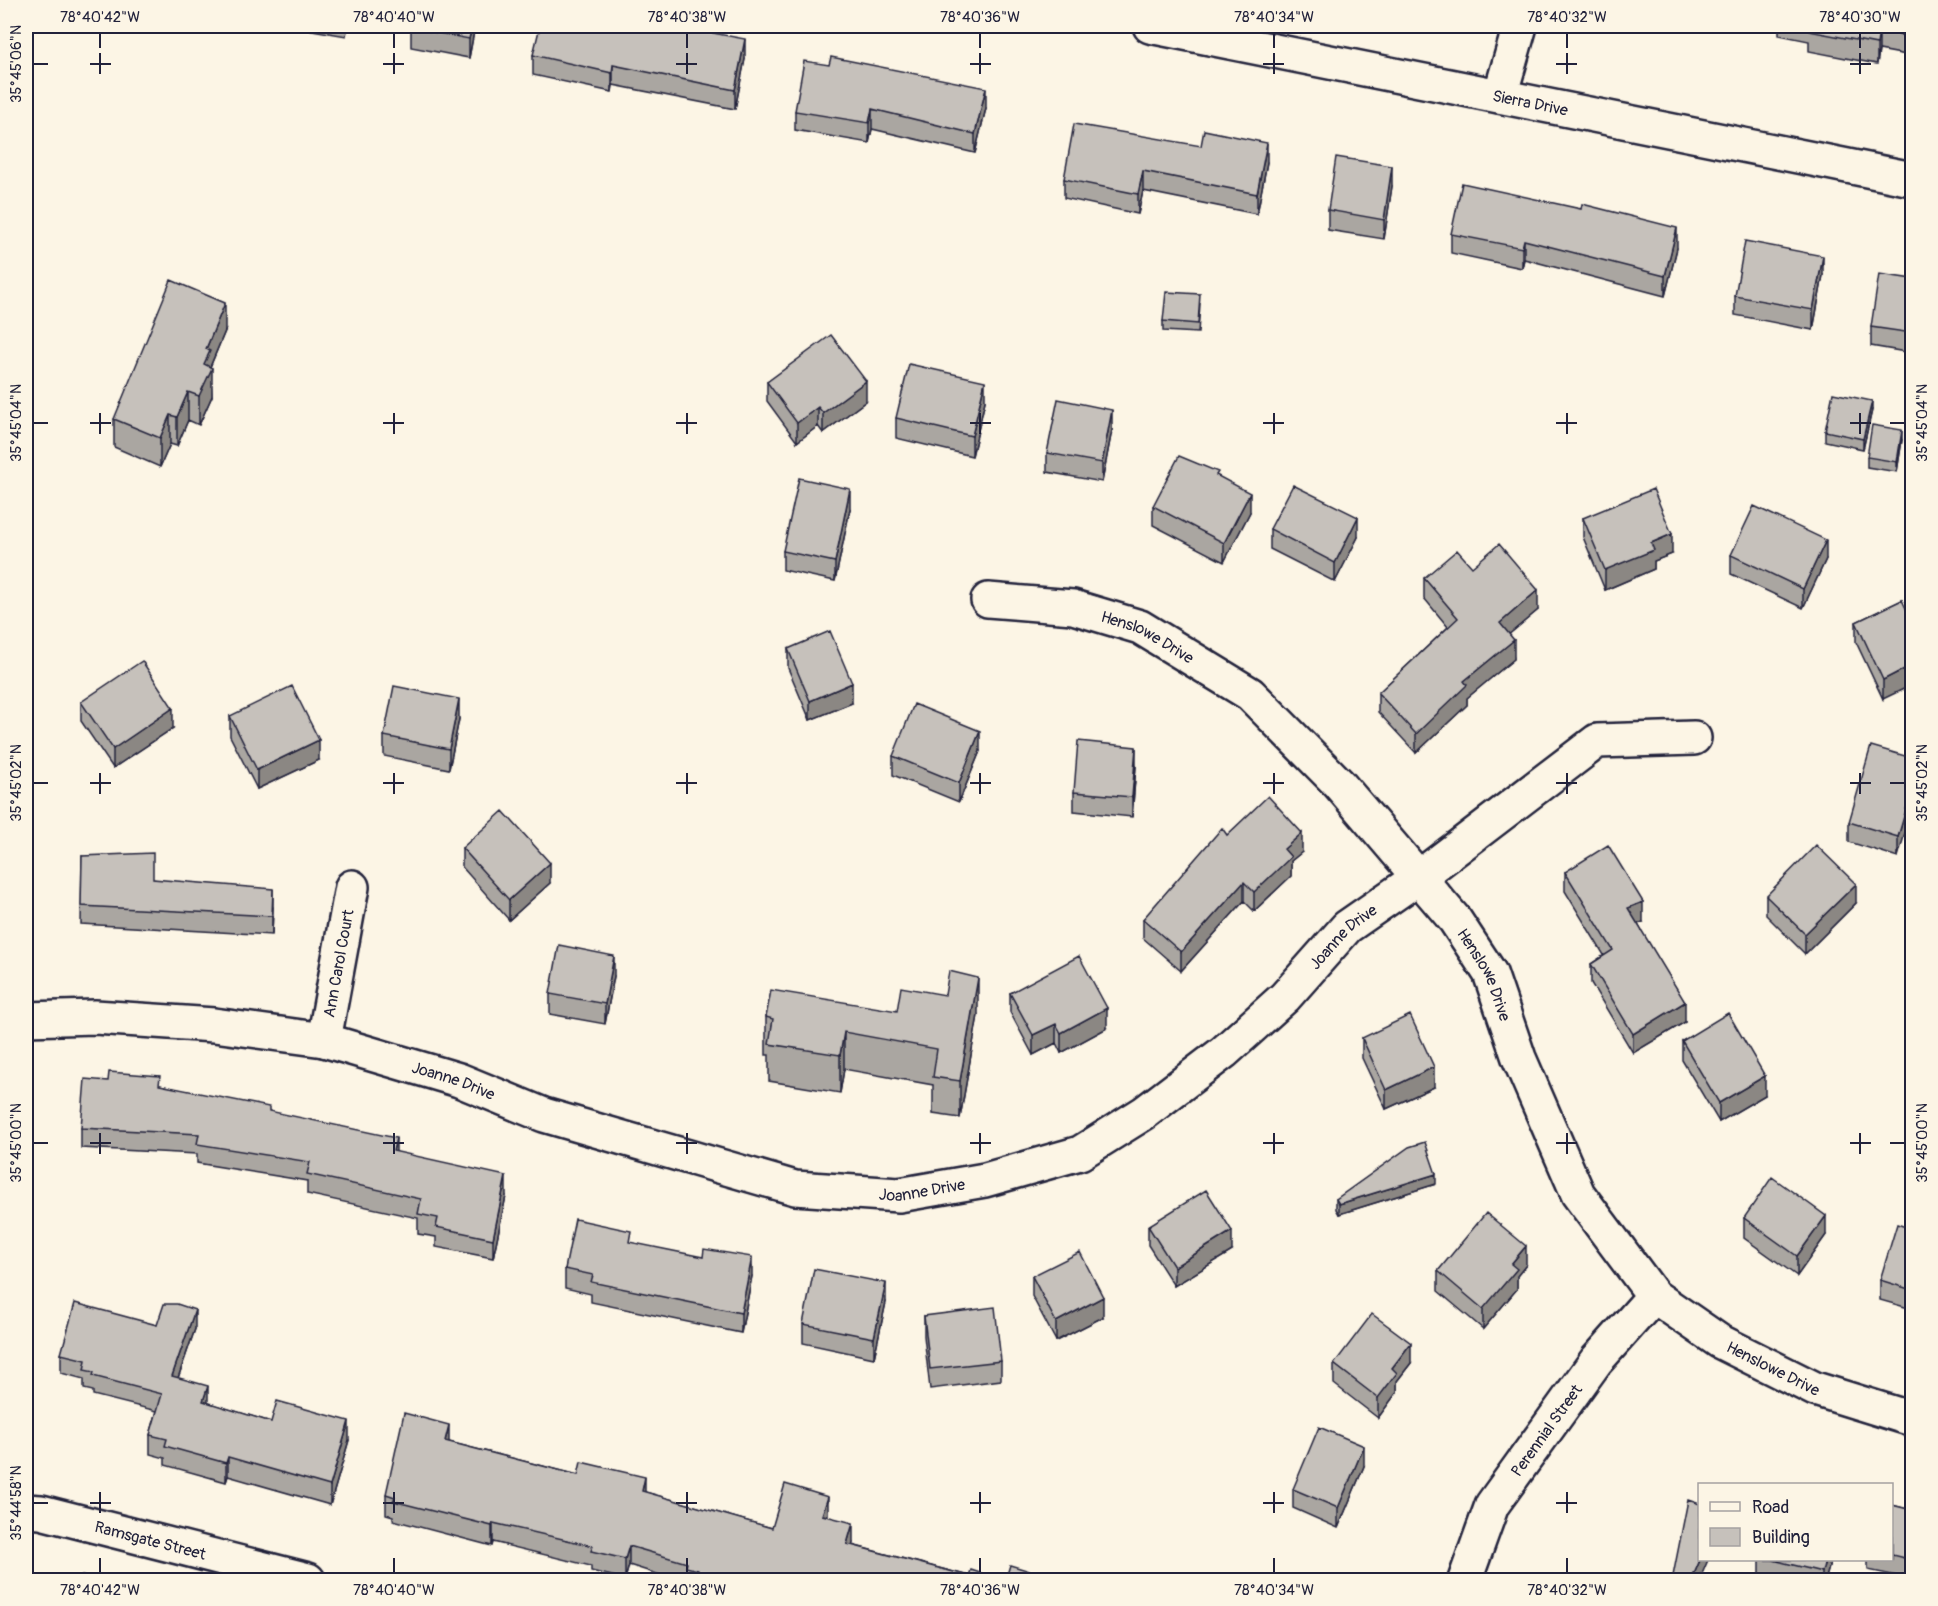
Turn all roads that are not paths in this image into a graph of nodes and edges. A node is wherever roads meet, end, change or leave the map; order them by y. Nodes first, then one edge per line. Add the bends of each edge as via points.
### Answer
1 (1150, 26) edge
2 (1520, 26) edge
3 (1500, 96) junction
4 (1912, 179) edge
5 (988, 600) dead end
6 (1694, 738) dead end
7 (1419, 878) junction
8 (352, 886) dead end
9 (26, 1019) edge
10 (324, 1040) junction
11 (1654, 1296) junction
12 (1912, 1419) edge
13 (26, 1511) edge
14 (308, 1581) edge
15 (1465, 1581) edge

1 - 3 street, Sierra Drive
2 - 3 street
3 - 4 street, Sierra Drive
5 - 7 street, Henslowe Drive via 1073,607 1140,627 1250,694 1339,784
6 - 7 street, Joanne Drive via 1597,741
7 - 10 street, Joanne Drive via 1347,927 1285,997 1224,1052 1144,1113 1080,1153 985,1180 899,1195 795,1188 544,1114 459,1080
7 - 11 street, Henslowe Drive via 1455,920 1490,973 1519,1058 1578,1194
8 - 10 street, Ann Carol Court
9 - 10 street, Joanne Drive via 95,1017 214,1024
11 - 12 street, Henslowe Drive via 1719,1341 1815,1389
11 - 15 street, Perennial Street via 1596,1361 1492,1505
13 - 14 street, Ramsgate Street

